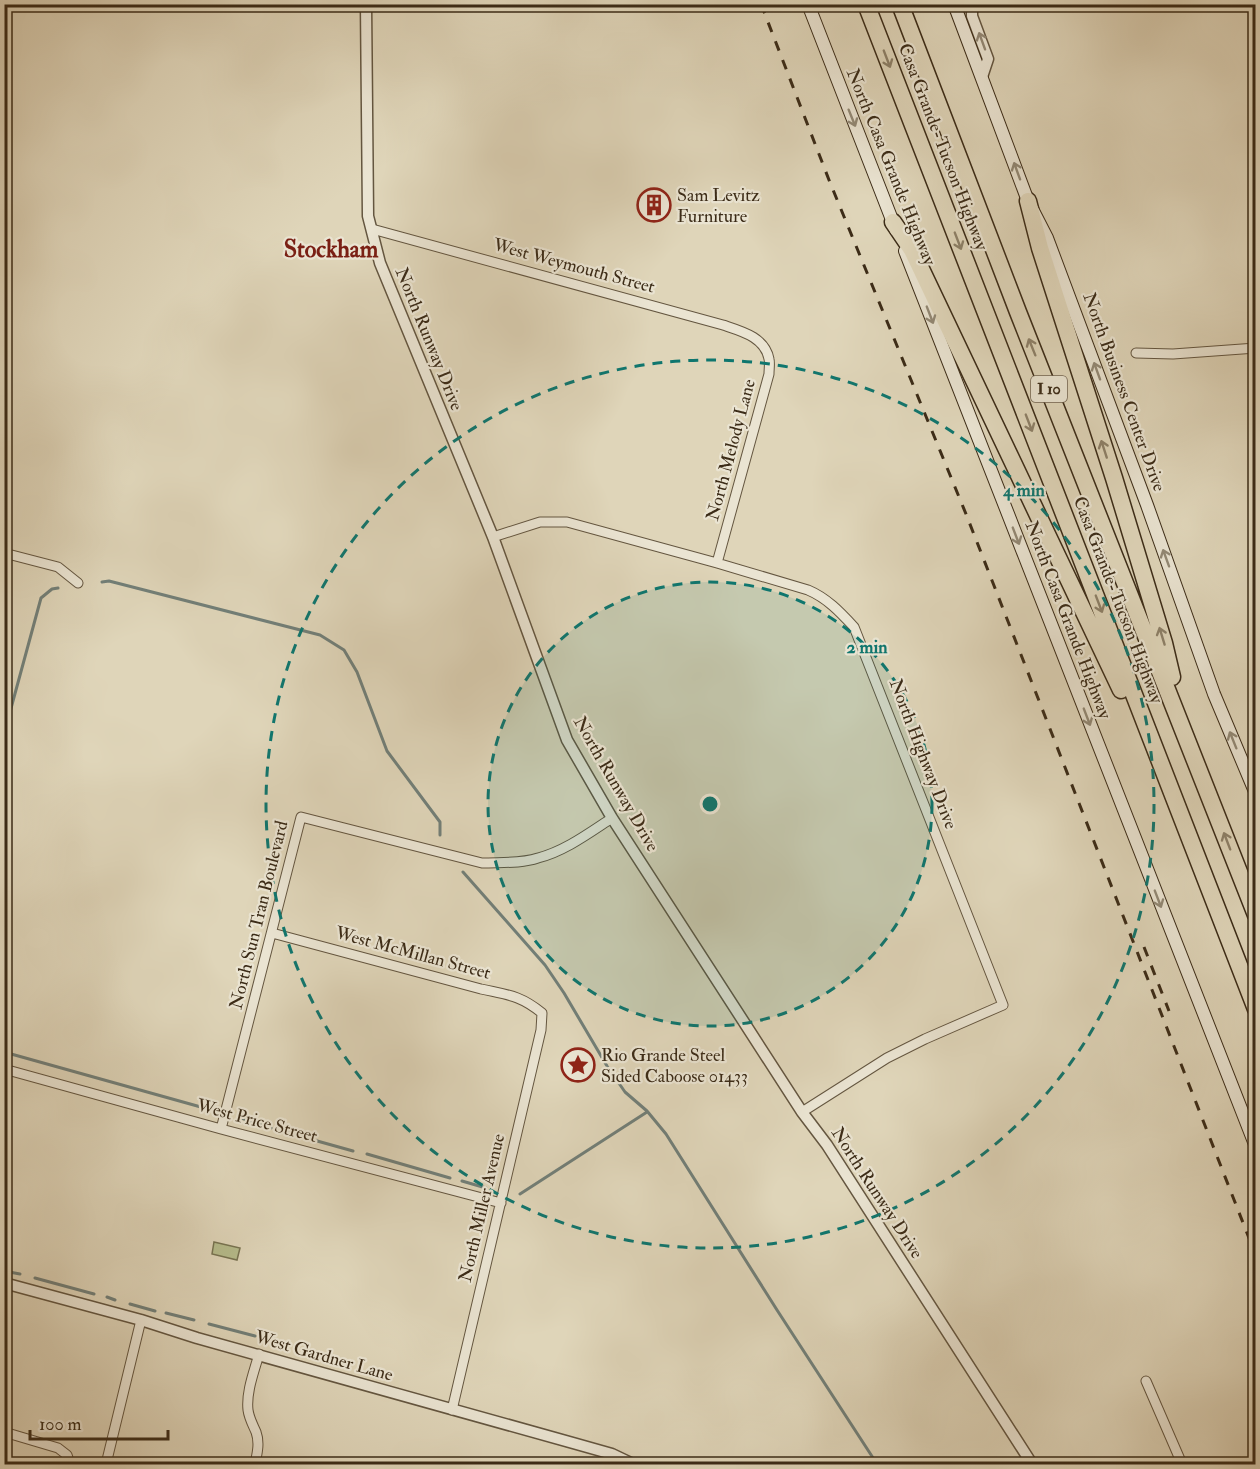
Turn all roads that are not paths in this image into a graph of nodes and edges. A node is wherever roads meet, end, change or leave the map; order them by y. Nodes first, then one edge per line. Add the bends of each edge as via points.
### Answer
1 (366, 4) edge
2 (808, 4) edge
3 (866, 4) edge
4 (900, 4) edge
5 (954, 4) edge
6 (972, 4) edge
7 (982, 77) junction
8 (1028, 201) junction
9 (893, 222) junction
10 (372, 229) junction
11 (763, 346) joint
12 (1256, 348) edge
13 (1136, 353) dead end
14 (493, 537) junction
15 (4, 553) edge
16 (717, 563) junction
17 (78, 583) dead end
18 (1200, 773) junction
19 (1172, 795) junction
20 (1256, 795) edge
21 (612, 818) junction
22 (1256, 915) edge
23 (272, 933) junction
24 (1256, 1009) edge
25 (542, 1013) joint
26 (4, 1069) edge
27 (802, 1112) junction
28 (221, 1129) junction
29 (1256, 1147) edge
30 (501, 1203) junction
31 (4, 1283) edge
32 (141, 1320) junction
33 (259, 1354) junction
34 (1146, 1381) dead end
35 (452, 1410) junction
36 (4, 1432) edge
37 (69, 1461) edge
38 (106, 1464) edge
39 (255, 1464) edge
40 (633, 1464) edge
41 (1032, 1464) edge
42 (1182, 1464) edge

1 - 10 street, North Runway Drive via 368,216
2 -> 9 main road, North Casa Grande Highway
3 -> 19 highway, Casa Grande-Tucson Highway / I 10
18 -> 4 highway, Casa Grande-Tucson Highway / I 10
5 - 7 main road, North Business Center Drive
7 -> 6 street via 988,59 972,15
8 -> 7 main road, North Business Center Drive
18 -> 8 highway
20 -> 8 main road, North Business Center Drive via 1214,694 1047,237
9 - 19 highway via 912,250
9 -> 29 main road, North Casa Grande Highway
10 - 11 street, West Weymouth Street via 723,325 756,338
10 - 14 street, North Runway Drive via 380,263
11 - 16 street, North Melody Lane via 769,358 769,374
12 - 13 street
14 - 16 street, North Highway Drive via 540,522 567,522
14 - 21 street, North Runway Drive via 567,740
15 - 17 street via 58,567
16 - 27 street, North Highway Drive via 819,594 854,627 1004,1005 887,1058
22 -> 18 highway, Casa Grande-Tucson Highway / I 10
19 - 24 highway, Casa Grande-Tucson Highway / I 10
21 - 23 street, North Sun Tran Boulevard via 536,859 482,863 301,817
21 - 27 street, North Runway Drive
23 - 25 street, West McMillan Street via 514,996
23 - 28 street, North Sun Tran Boulevard
25 - 30 street, North Miller Avenue
26 - 28 street, West Price Street
27 - 41 street, North Runway Drive
28 - 30 street, West Price Street
30 - 35 street, North Miller Avenue
31 - 32 street, West Gardner Lane
32 - 33 street, West Gardner Lane
32 - 38 street
33 - 35 street, West Gardner Lane
33 - 39 street via 248,1400 258,1438
34 - 42 street
35 - 40 street, West Gardner Lane via 612,1454
36 - 37 street via 58,1448

